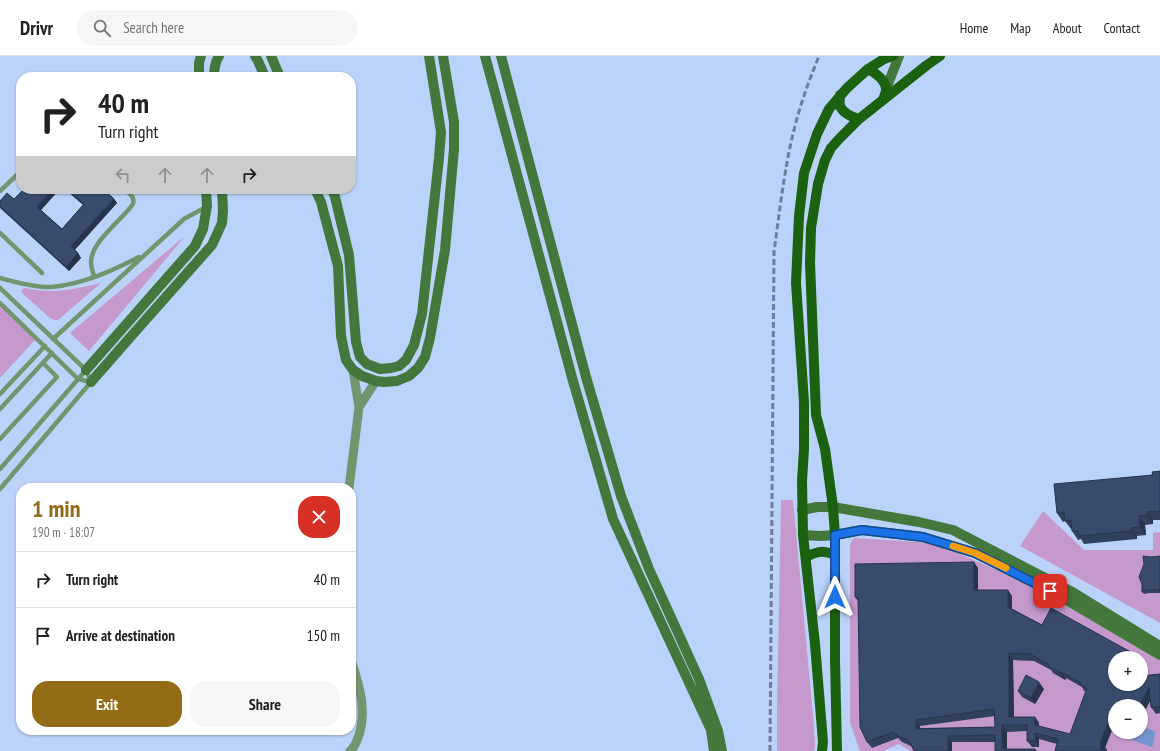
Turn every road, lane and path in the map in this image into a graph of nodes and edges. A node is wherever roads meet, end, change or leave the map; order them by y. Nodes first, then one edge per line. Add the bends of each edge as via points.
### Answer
1 (201, 56) edge
2 (219, 56) edge
3 (254, 56) edge
4 (271, 56) edge
5 (429, 56) edge
6 (442, 56) edge
7 (484, 56) edge
8 (501, 56) edge
9 (899, 56) edge
10 (940, 56) edge
11 (887, 57) edge
12 (868, 69) junction
13 (199, 72) edge
14 (214, 72) edge
15 (263, 72) edge
16 (278, 72) edge
17 (886, 89) junction
18 (840, 95) junction
19 (883, 100) junction
20 (859, 119) junction
21 (16, 176) edge
22 (0, 191) edge
23 (130, 194) edge
24 (206, 194) edge
25 (222, 194) edge
26 (317, 194) edge
27 (334, 194) edge
28 (207, 206) junction
29 (0, 234) edge
30 (146, 253) junction
31 (42, 273) dead end
32 (94, 277) junction
33 (0, 278) edge
34 (0, 288) edge
35 (0, 303) edge
36 (53, 339) junction
37 (45, 346) junction
38 (52, 353) junction
39 (43, 363) junction
40 (86, 370) junction
41 (353, 370) junction
42 (78, 379) junction
43 (376, 381) junction
44 (91, 382) junction
45 (0, 394) edge
46 (359, 407) junction
47 (0, 409) edge
48 (0, 439) edge
49 (0, 469) edge
50 (350, 483) edge
51 (0, 489) edge
52 (833, 507) junction
53 (802, 510) junction
54 (803, 535) junction
55 (835, 535) junction
56 (835, 555) junction
57 (806, 557) junction
58 (1160, 646) edge
59 (1160, 655) edge
60 (356, 676) edge
61 (350, 751) edge
62 (714, 751) edge
63 (722, 751) edge
64 (822, 751) edge
65 (837, 751) edge

1 - 13 street
2 - 14 street
3 - 15 street
4 - 16 street
5 - 27 street via 441,132 439,158 422,314 414,345 406,360 399,366 380,368 368,364 360,357 356,342 349,255
6 - 43 street via 454,122 454,149 445,250 430,338 418,368 409,376 397,381
7 - 62 street via 573,381 614,519 710,730
8 - 63 street via 586,377 621,496 649,569 699,679 718,731
9 - 17 street
10 - 19 main road
11 - 12 main road
12 - 17 main road via 884,82
12 - 18 main road
17 - 19 main road
18 - 20 main road via 840,105 844,112
18 - 53 main road via 829,109 817,134 804,173 799,216 796,283 804,402
19 - 20 main road
20 - 52 main road via 831,148 825,160 818,184 811,228 816,415 825,449
21 - 22 lane
23 - 32 lane via 133,197 133,204 98,242 93,251 91,264
24 - 28 street
25 - 44 street via 222,223 212,245
26 - 41 street via 338,266 341,336 346,360
28 - 30 lane via 184,219
28 - 40 street via 203,229 195,246
29 - 31 lane
30 - 32 lane
30 - 36 lane
32 - 33 lane via 82,282 51,287
34 - 36 lane
35 - 37 lane
36 - 40 lane
37 - 38 lane
37 - 45 lane
38 - 39 lane
38 - 42 lane
39 - 47 lane
39 - 48 lane via 57,377
40 - 42 lane
40 - 44 lane
41 - 43 street
41 - 46 street
42 - 44 lane
42 - 49 lane
43 - 46 street
44 - 51 lane
46 - 50 street
52 - 53 street
52 - 55 main road
52 - 58 street via 953,530 1074,593
53 - 54 main road
54 - 55 street
54 - 57 main road
55 - 56 main road
55 - 59 street via 862,530 923,537 975,553 1050,591
56 - 57 main road via 826,551
56 - 65 main road
57 - 64 main road via 816,644
60 - 61 street via 362,704 362,725 355,747

